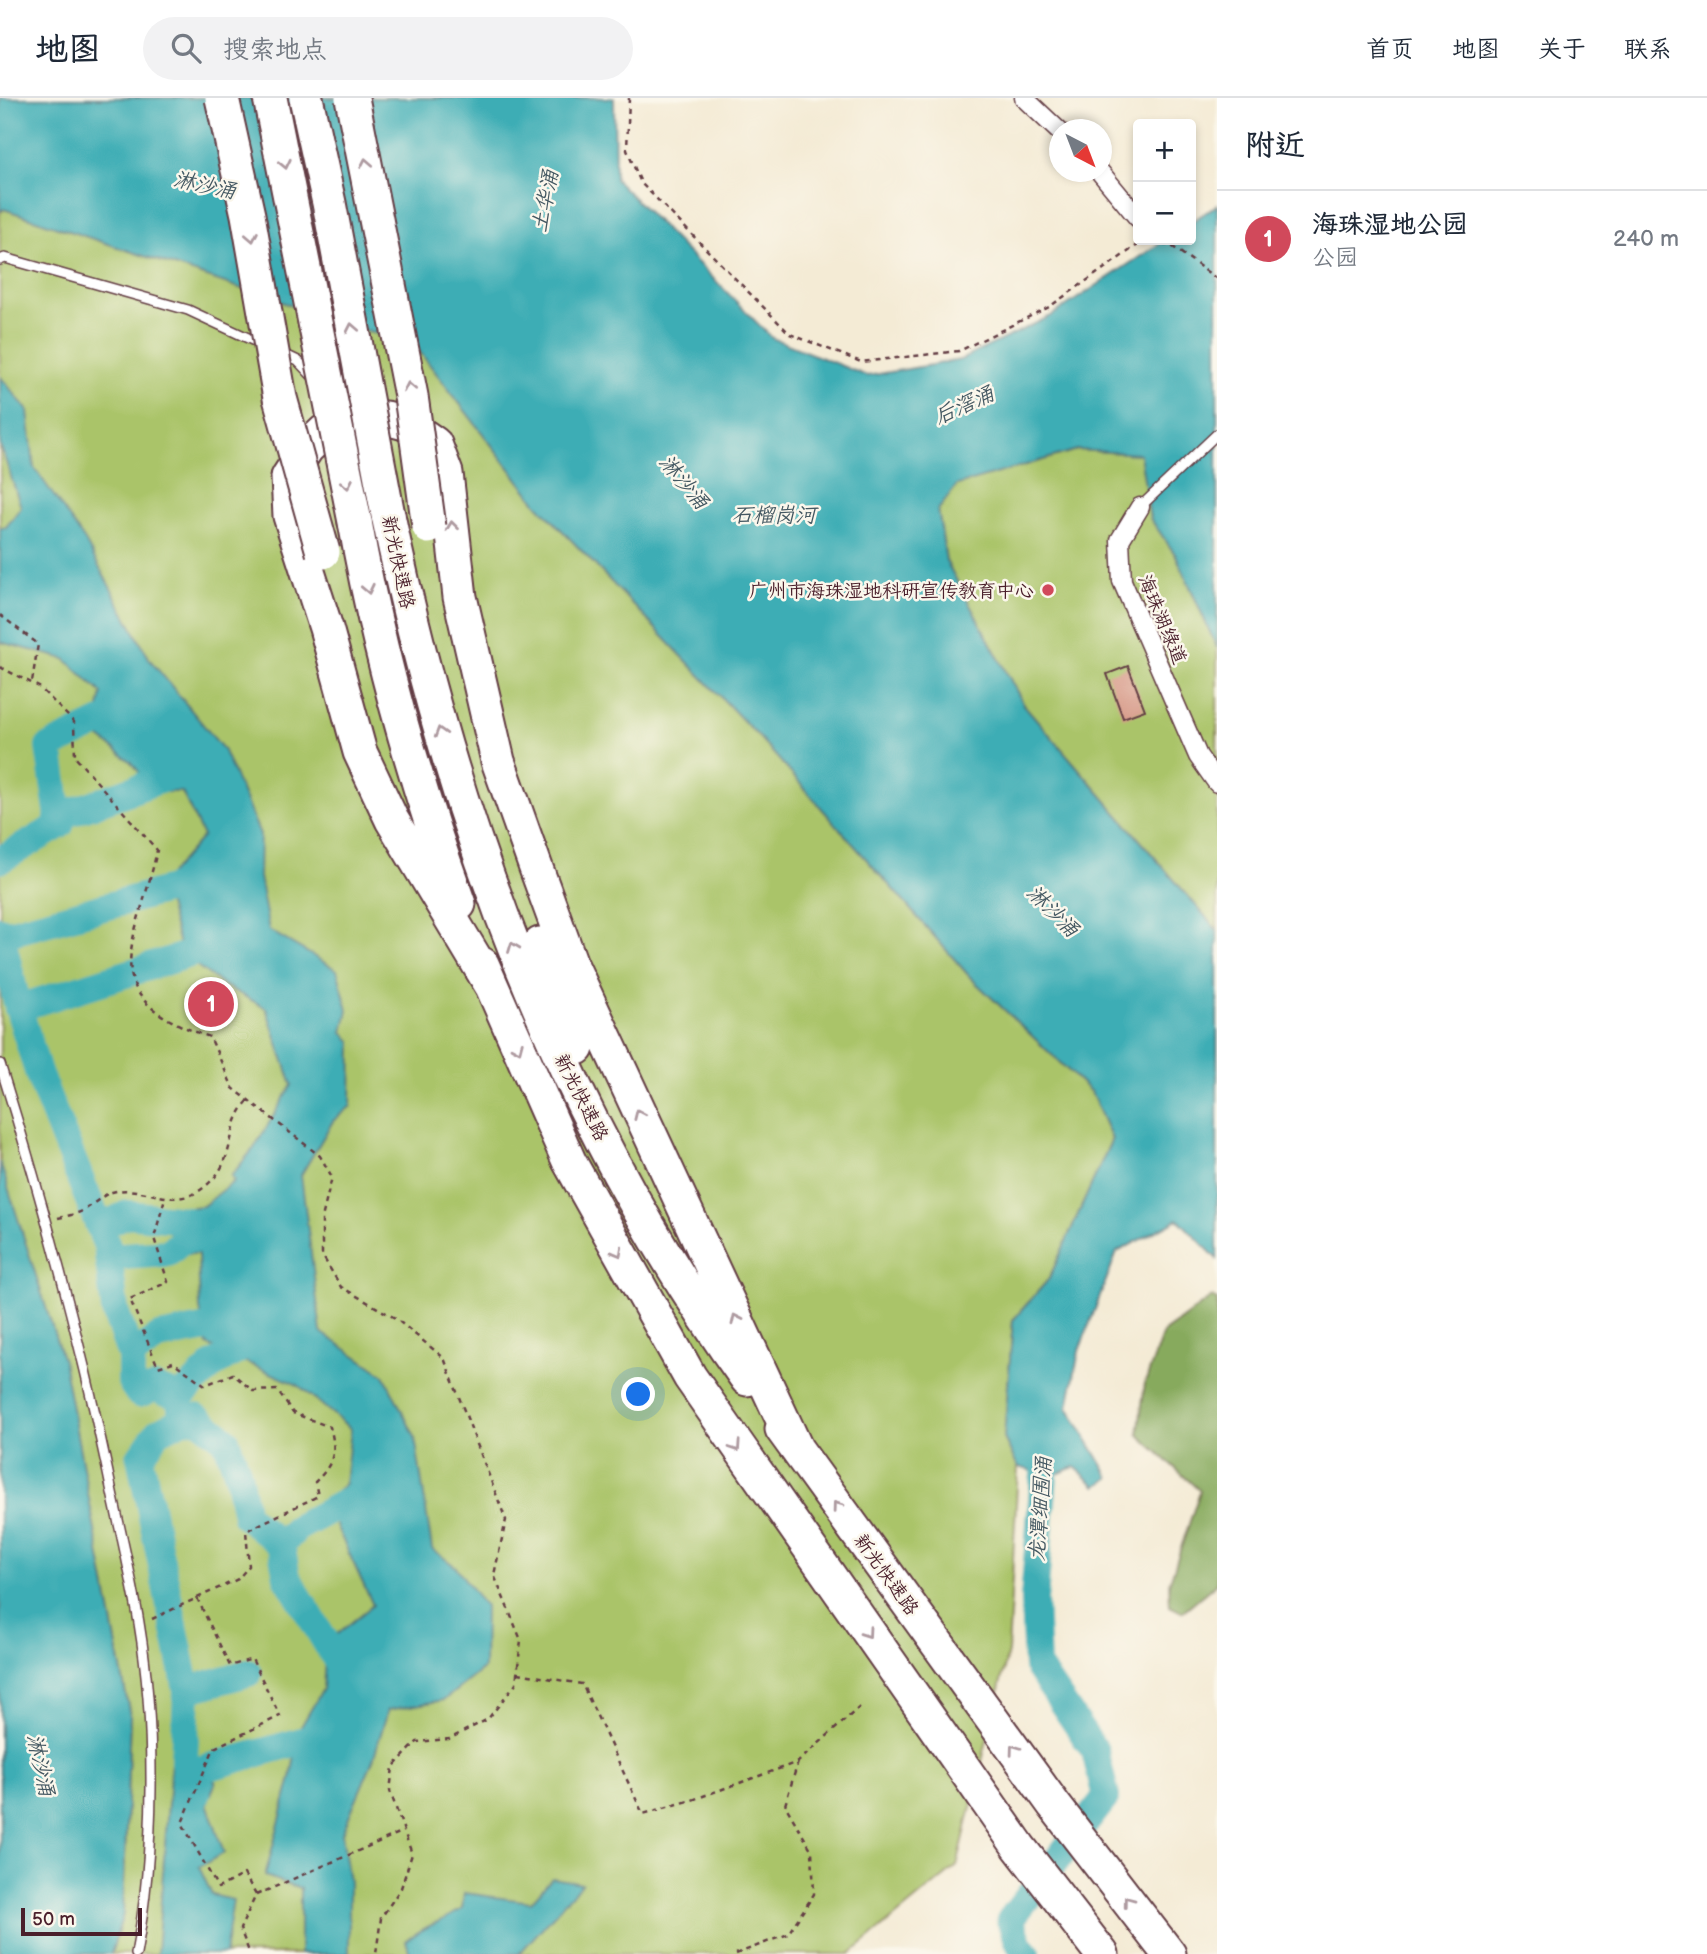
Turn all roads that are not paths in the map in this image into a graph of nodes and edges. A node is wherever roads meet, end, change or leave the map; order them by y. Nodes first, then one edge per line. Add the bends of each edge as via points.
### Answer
1 (222, 98) edge
2 (270, 98) edge
3 (306, 98) edge
4 (352, 98) edge
5 (1024, 98) edge
6 (1049, 122) edge
7 (1108, 182) edge
8 (1133, 212) edge
9 (0, 260) edge
10 (354, 421) junction
11 (1217, 434) edge
12 (1140, 507) joint
13 (1217, 783) edge
14 (491, 985) junction
15 (0, 1064) edge
16 (627, 1185) junction
17 (796, 1448) junction
18 (136, 1954) edge
19 (1102, 1954) edge
20 (1169, 1954) edge

1 -> 14 highway, bridge via 280,398 382,765
2 -> 14 highway, 新光快速路, bridge via 372,607 437,843
16 -> 3 highway, 新光快速路, bridge via 527,985 476,849 432,706 388,515
16 -> 4 highway, bridge via 518,883 451,654 411,396
5 - 6 street
7 - 8 street
9 - 10 lane via 188,310 298,361
10 - 14 highway via 325,431 307,448 288,477 290,516 359,752 392,820
17 -> 10 highway via 570,964 498,761 460,597 446,473 435,444 405,423 386,418
11 - 12 lane
12 - 13 street, 海珠湖绿道 via 1120,540 1122,581 1198,756
14 -> 19 highway, 新光快速路 via 569,1161 690,1377 1019,1847
15 - 18 lane via 49,1221 140,1624 151,1759 146,1899
16 - 17 highway, 新光快速路 via 722,1345
20 -> 17 highway, 新光快速路 via 1054,1805

